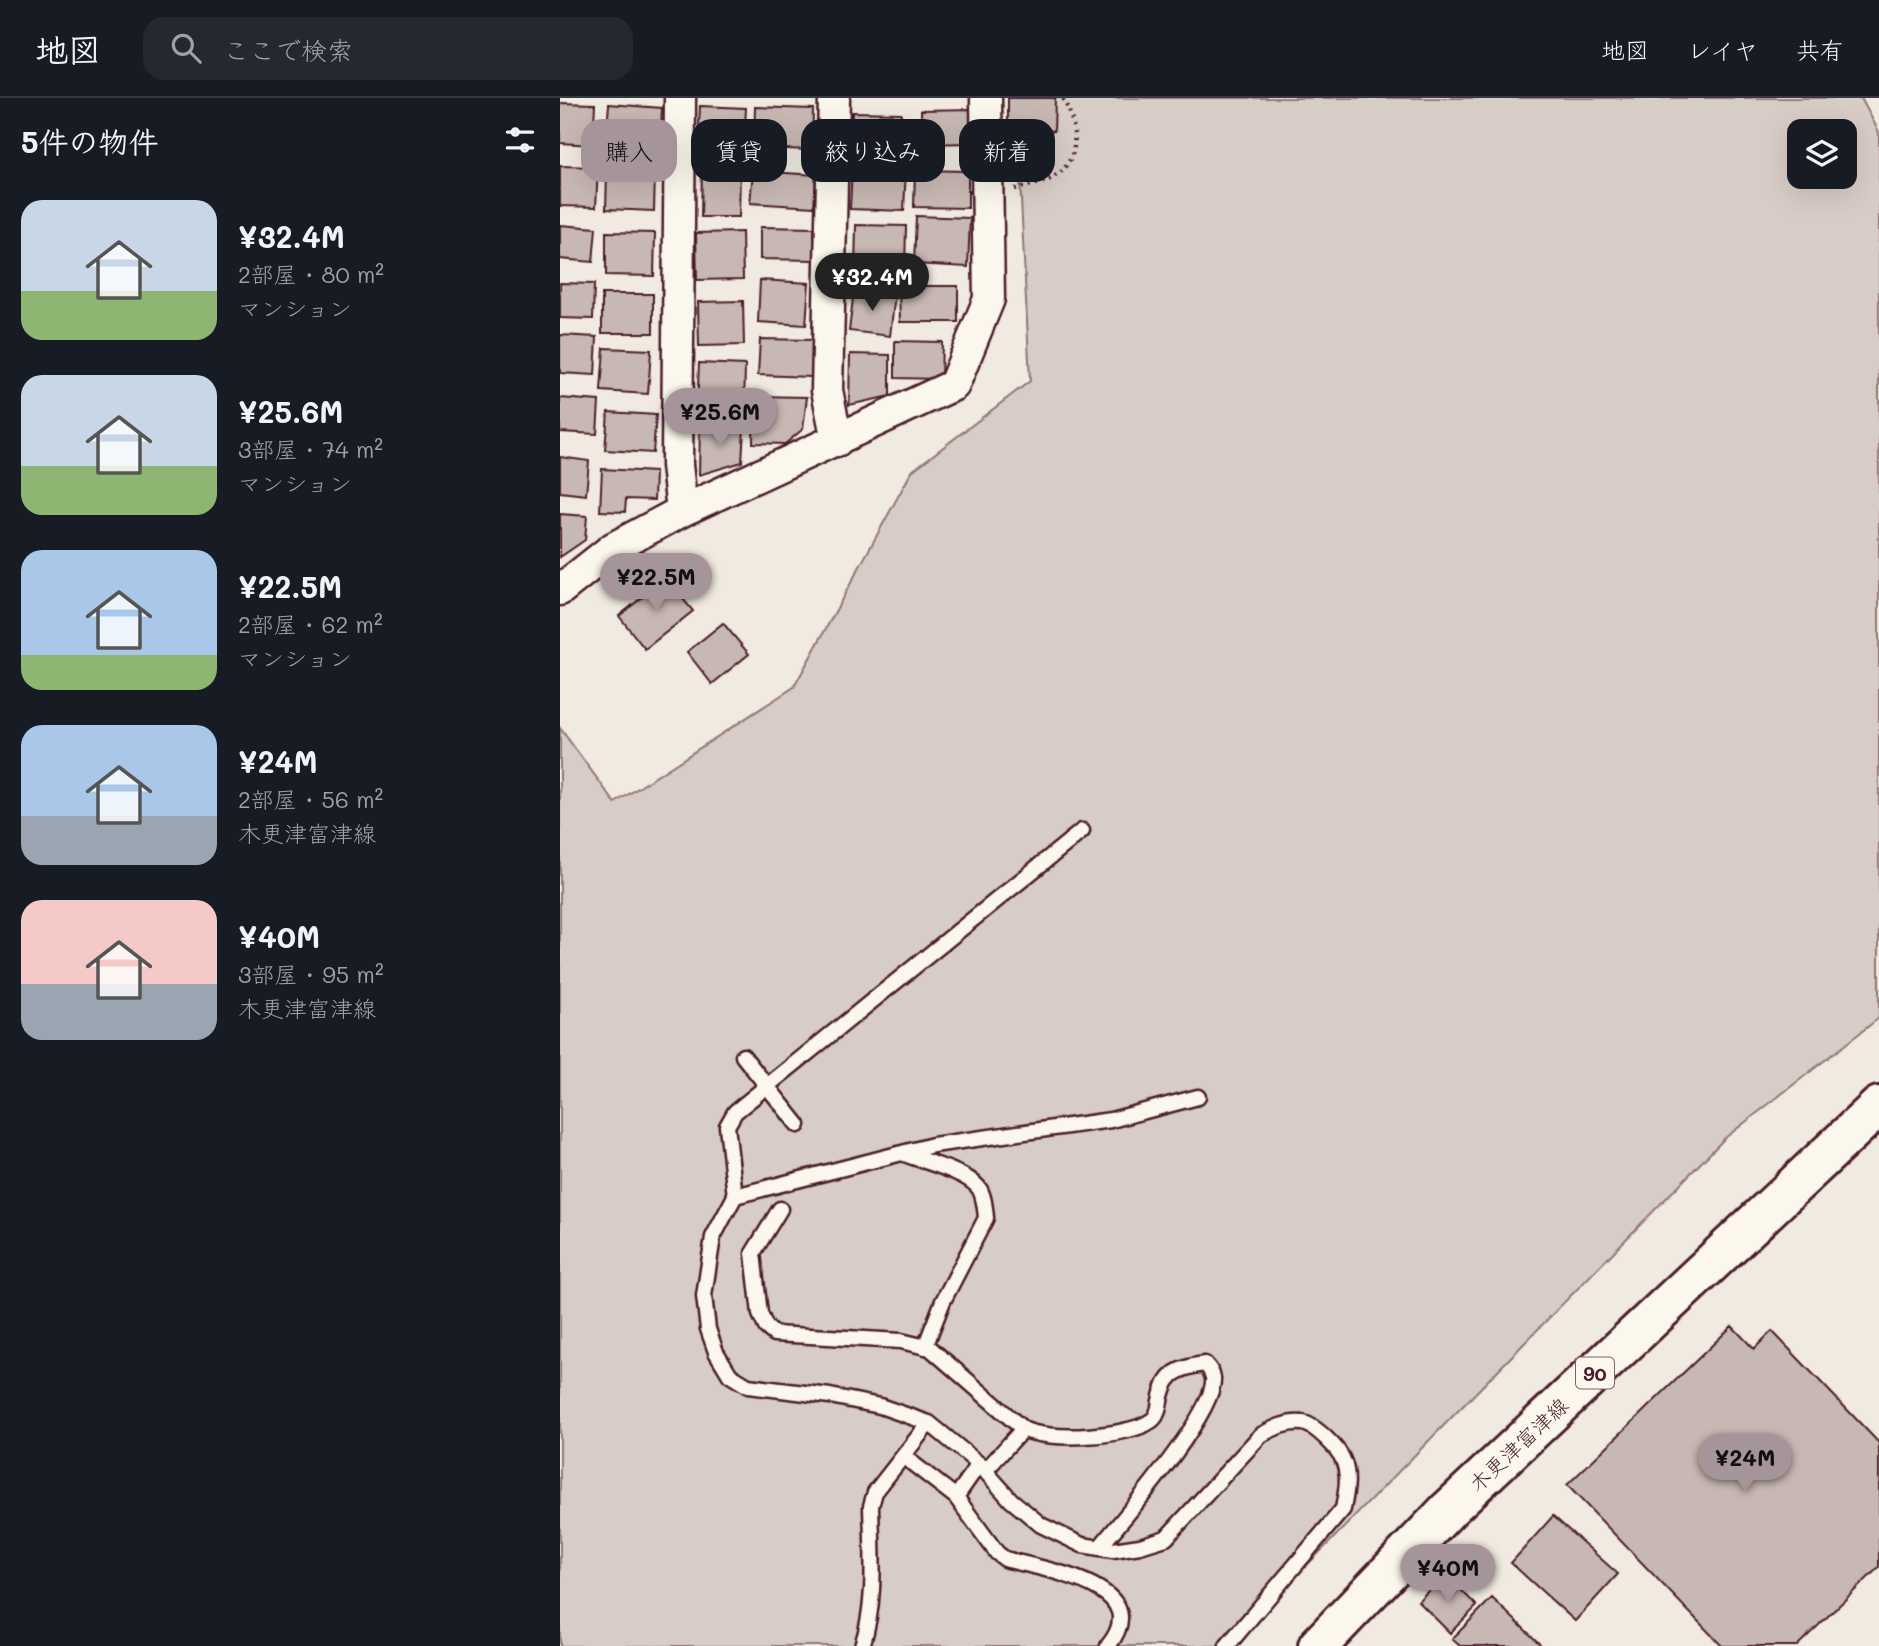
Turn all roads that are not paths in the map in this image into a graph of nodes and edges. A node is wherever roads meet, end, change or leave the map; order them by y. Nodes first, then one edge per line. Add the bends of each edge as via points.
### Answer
1 (680, 98) edge
2 (834, 98) edge
3 (986, 98) edge
4 (836, 440) junction
5 (682, 511) junction
6 (560, 590) edge
7 (1082, 831) dead end
8 (743, 1056) dead end
9 (767, 1086) junction
10 (1198, 1097) dead end
11 (1879, 1106) edge
12 (798, 1125) dead end
13 (902, 1153) junction
14 (735, 1196) junction
15 (780, 1209) dead end
16 (925, 1348) junction
17 (929, 1423) junction
18 (1023, 1429) junction
19 (903, 1456) junction
20 (982, 1467) junction
21 (956, 1497) junction
22 (1099, 1548) junction
23 (862, 1646) edge
24 (1108, 1646) edge
25 (1227, 1646) edge
26 (1318, 1646) edge

1 - 5 street via 677,465
2 - 4 street via 827,390
3 - 4 street via 989,299 954,386
4 - 5 street
5 - 6 street via 613,548
7 - 9 lane
8 - 9 lane
9 - 12 lane
9 - 14 lane via 735,1112 727,1126
10 - 13 lane via 1111,1120
11 - 26 main road, 木更津富津線 / 90 via 1449,1510
13 - 14 lane
13 - 16 lane via 968,1179 979,1188 985,1205 986,1218 943,1301
14 - 17 lane via 713,1237 704,1296 708,1329 730,1374 748,1386 880,1406
15 - 16 lane via 753,1253 760,1314 766,1327 774,1334 901,1341
16 - 18 lane
17 - 19 lane
17 - 20 lane
18 - 20 lane
18 - 22 lane via 1056,1435 1124,1431 1153,1420 1172,1373 1205,1364 1209,1370 1213,1378 1210,1393 1190,1433
19 - 21 lane
19 - 23 lane via 874,1492 873,1598
20 - 21 lane
20 - 22 lane via 1041,1525
21 - 24 lane via 1004,1559 1077,1579 1116,1601 1121,1623
22 - 25 lane via 1140,1546 1166,1538 1261,1435 1278,1426 1304,1423 1327,1438 1343,1459 1348,1486 1343,1509

